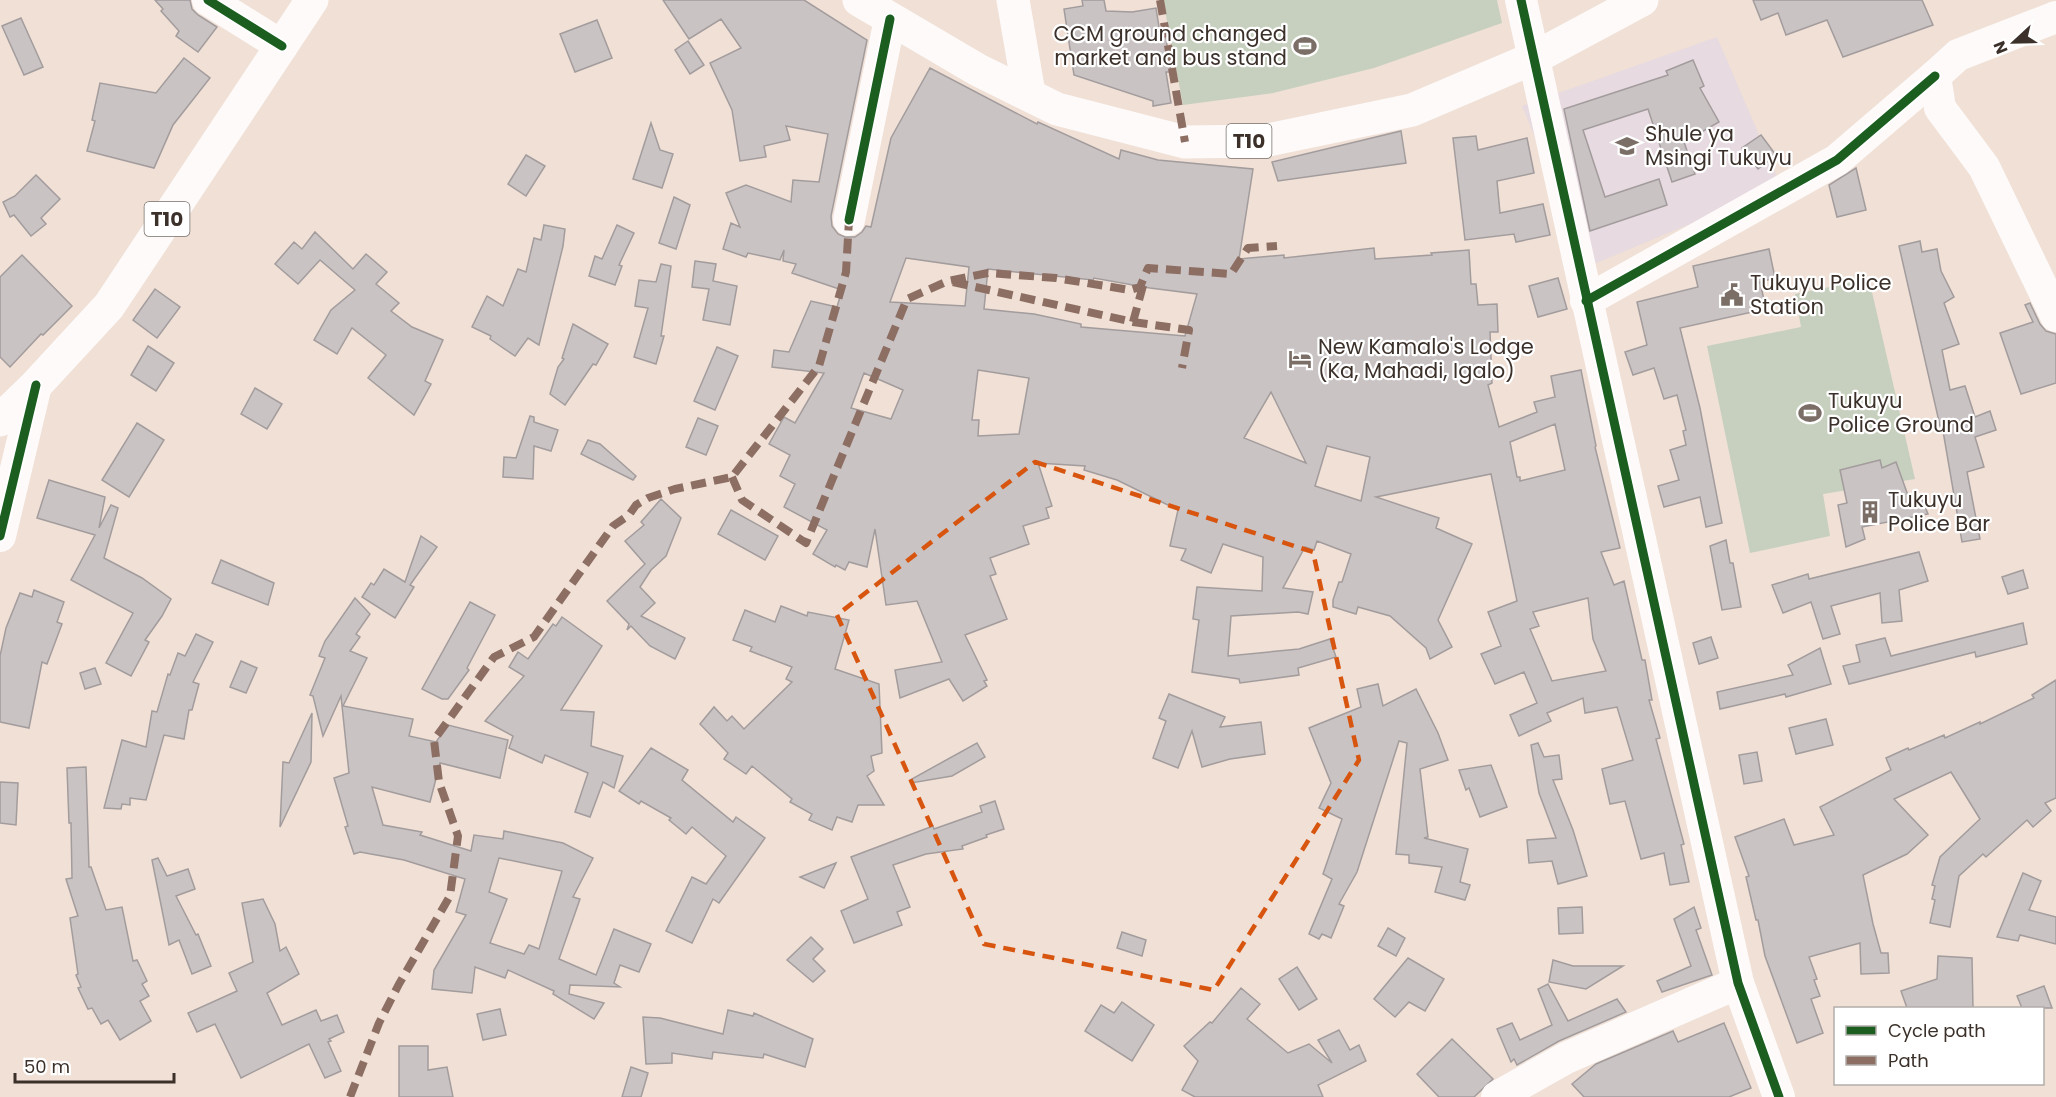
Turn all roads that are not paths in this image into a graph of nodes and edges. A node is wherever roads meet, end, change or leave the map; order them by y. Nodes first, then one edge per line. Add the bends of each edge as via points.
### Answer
1 (208, 0) edge
2 (312, 0) edge
3 (859, 0) edge
4 (1013, 0) edge
5 (1521, 0) edge
6 (1642, 0) edge
7 (2056, 17) edge
8 (890, 19) junction
9 (282, 46) junction
10 (1533, 58) junction
11 (1935, 76) junction
12 (1029, 93) junction
13 (849, 220) dead end
14 (1586, 301) junction
15 (2056, 316) edge
16 (36, 385) junction
17 (0, 420) edge
18 (0, 536) edge
19 (1738, 982) junction
20 (1497, 1097) edge
21 (1779, 1097) edge

1 - 9 street
2 - 9 main road, T10
3 - 8 main road, T10
4 - 12 main road
5 - 10 street
6 - 10 main road, T10
7 - 11 street via 1958,56
8 - 12 main road, T10 via 978,70
8 - 13 street
9 - 16 main road, T10 via 109,306
10 - 12 main road, T10 via 1412,110 1263,141 1185,142 1057,109
10 - 14 street
11 - 14 street via 1837,160
11 - 15 street via 1940,108 1984,167
14 - 19 street
16 - 17 main road, T10
16 - 18 street
19 - 20 street via 1566,1058
19 - 21 street

